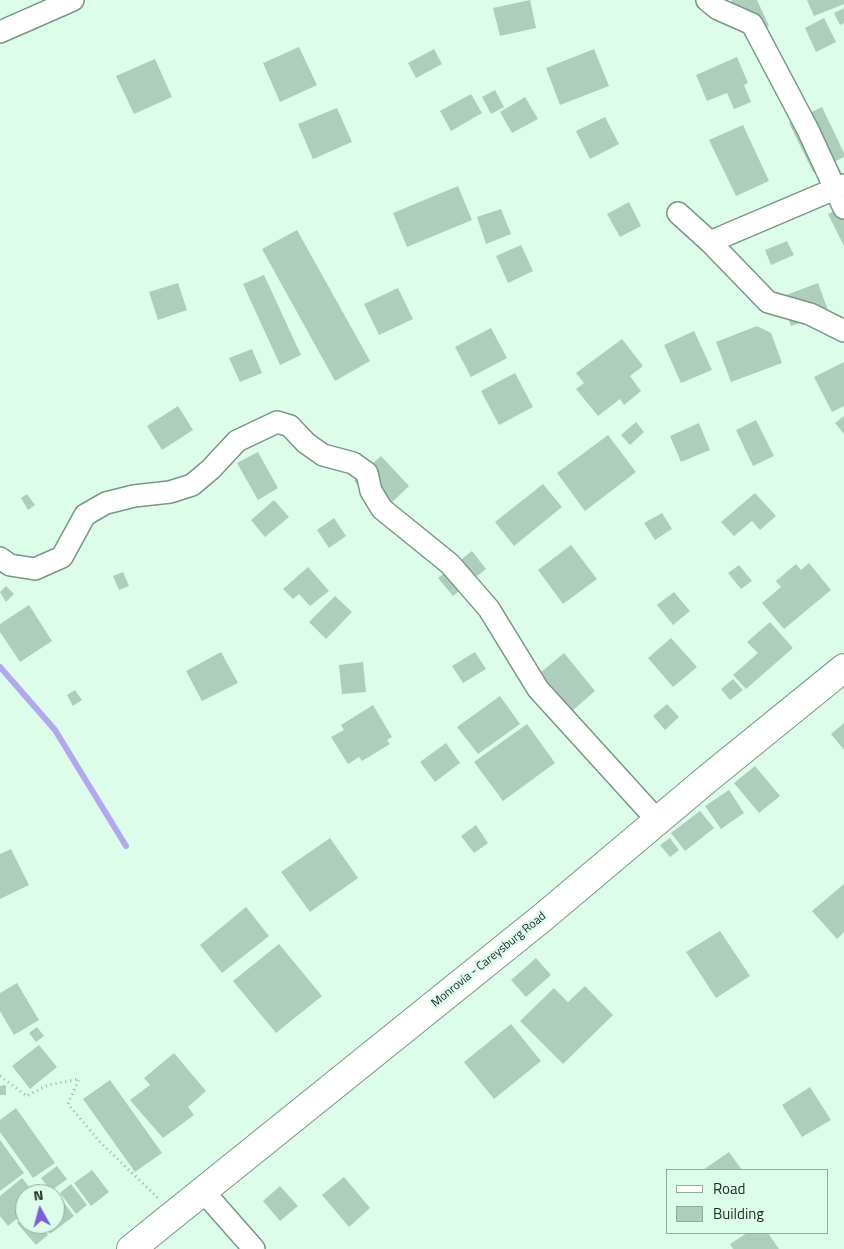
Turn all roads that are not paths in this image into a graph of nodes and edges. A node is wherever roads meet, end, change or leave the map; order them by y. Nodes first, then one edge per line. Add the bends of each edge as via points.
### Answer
1 (73, 0) edge
2 (707, 0) edge
3 (0, 32) edge
4 (841, 194) edge
5 (678, 214) dead end
6 (710, 242) junction
7 (844, 331) edge
8 (0, 558) edge
9 (844, 668) edge
10 (658, 821) junction
11 (203, 1191) junction
12 (131, 1249) edge
13 (254, 1249) edge

1 - 3 street
2 - 4 street via 718,9 752,24
4 - 6 street
5 - 6 street
6 - 7 street via 768,302 810,314
8 - 10 street via 10,565 35,569 62,557 85,515 106,503 192,485 237,441 277,422 290,426 323,455 353,464 367,473 382,509 450,564 489,609 538,689
9 - 10 main road, Monrovia - Careysburg Road
10 - 11 main road, Monrovia - Careysburg Road
11 - 12 main road, Monrovia - Careysburg Road
11 - 13 street

